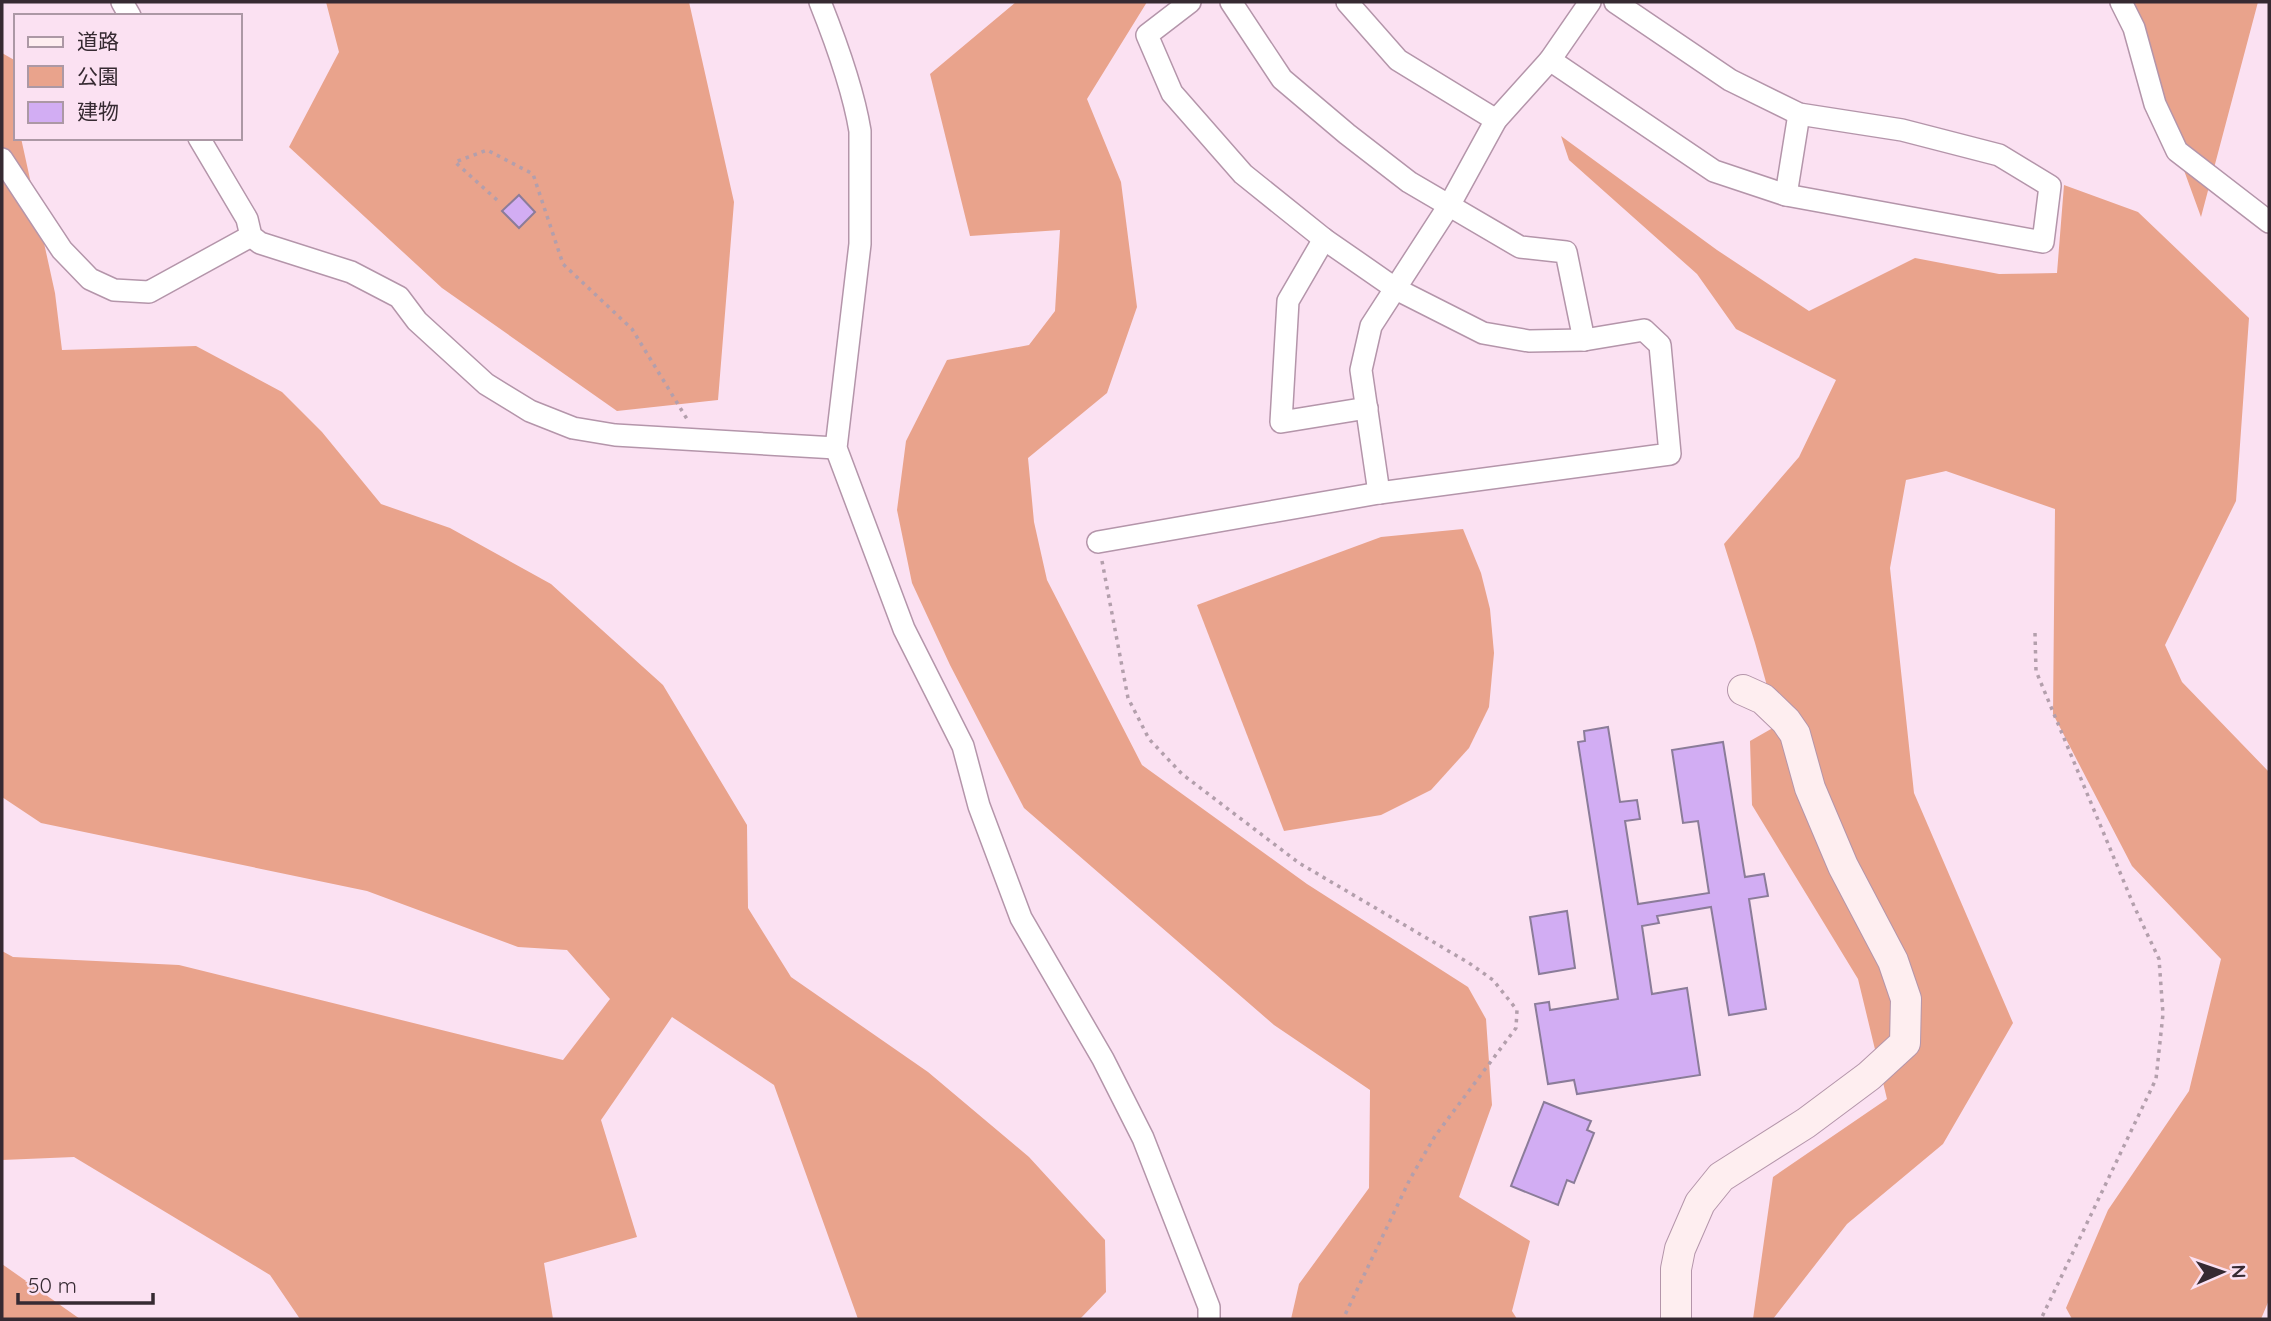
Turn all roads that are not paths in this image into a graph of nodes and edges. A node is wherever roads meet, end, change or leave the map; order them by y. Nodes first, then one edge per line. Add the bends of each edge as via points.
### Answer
1 (820, 2) edge
2 (1190, 2) edge
3 (1231, 2) edge
4 (1347, 2) edge
5 (1590, 2) edge
6 (1615, 2) edge
7 (2121, 2) edge
8 (1550, 60) junction
9 (1798, 114) junction
10 (1496, 120) junction
11 (200, 140) edge
12 (2, 159) edge
13 (1787, 195) junction
14 (1450, 204) junction
15 (2269, 222) edge
16 (251, 236) junction
17 (1324, 239) junction
18 (1396, 289) junction
19 (1584, 340) junction
20 (1367, 408) junction
21 (836, 448) junction
22 (1379, 493) junction
23 (1098, 542) road end
24 (1743, 690) dead end
25 (1209, 1319) edge
26 (1676, 1319) edge

1 - 21 street via 860,131 860,244
2 - 17 street via 1147,35 1172,93 1244,174
3 - 14 street via 1282,79 1409,182
4 - 10 street via 1398,60
5 - 8 street
6 - 9 street via 1730,80
7 - 15 street via 2134,28 2155,104 2177,151
8 - 10 street
8 - 13 street via 1714,171
9 - 13 street
9 - 13 street via 1902,130 1999,155 2050,186 2043,242
10 - 14 street
11 - 16 street via 247,219
12 - 16 street via 62,250 90,279 114,290 149,292
14 - 18 street
14 - 19 street via 1520,247 1566,252
16 - 21 street via 260,243 351,272 399,297 417,321 486,384 530,411 573,428 615,435
17 - 18 street
17 - 20 street via 1287,301 1281,422
18 - 19 street via 1483,333 1529,341
18 - 20 street via 1371,326 1361,370
19 - 22 street via 1644,330 1660,345 1670,454
20 - 22 street
21 - 25 street via 904,629 963,746 979,806 1021,918 1143,1138 1209,1307
22 - 23 street
24 - 26 street via 1763,699 1795,734 1833,844 1898,974 1906,999 1905,1043 1806,1124 1721,1177 1700,1203 1680,1249

